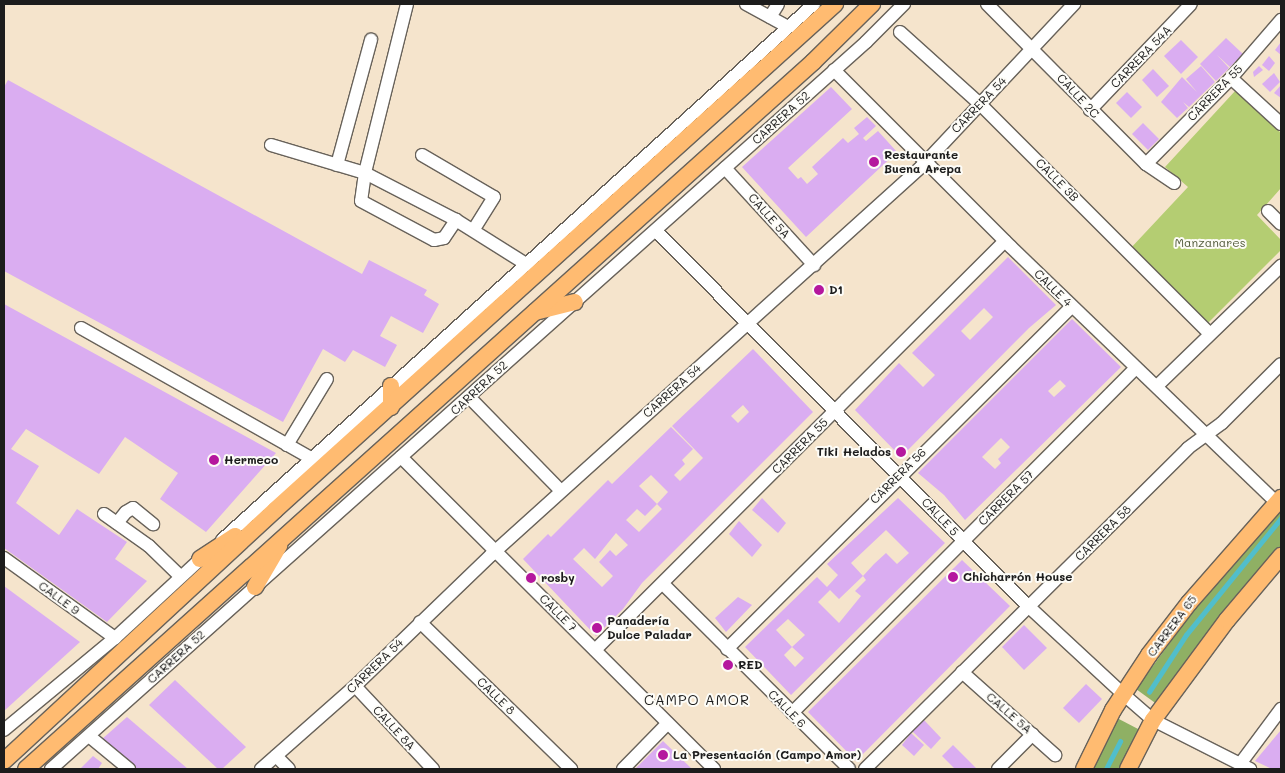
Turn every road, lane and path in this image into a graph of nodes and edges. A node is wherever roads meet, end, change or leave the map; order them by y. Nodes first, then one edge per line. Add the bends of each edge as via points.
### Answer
1 (407, 4) edge
2 (746, 4) edge
3 (778, 4) edge
4 (814, 4) edge
5 (835, 4) edge
6 (872, 4) edge
7 (904, 4) edge
8 (988, 4) edge
9 (1074, 4) edge
10 (1191, 4) edge
11 (770, 17) junction
12 (1281, 20) edge
13 (788, 27) junction
14 (900, 32) dead end
15 (371, 40) dead end
16 (1033, 48) junction
17 (834, 70) junction
18 (1231, 78) junction
19 (980, 104) junction
20 (1090, 110) junction
21 (1281, 124) edge
22 (271, 145) dead end
23 (422, 155) dead end
24 (925, 161) junction
25 (1146, 164) junction
26 (337, 165) junction
27 (725, 168) junction
28 (365, 173) junction
29 (1174, 183) dead end
30 (1268, 212) dead end
31 (456, 220) junction
32 (1281, 224) edge
33 (472, 230) junction
34 (656, 231) junction
35 (1005, 241) junction
36 (526, 264) junction
37 (814, 265) junction
38 (1281, 266) edge
39 (575, 302) junction
40 (1072, 306) junction
41 (533, 312) junction
42 (748, 324) junction
43 (80, 328) dead end
44 (1210, 334) junction
45 (1281, 364) edge
46 (1136, 368) junction
47 (327, 379) dead end
48 (391, 386) junction
49 (1157, 386) junction
50 (470, 398) junction
51 (391, 407) junction
52 (834, 411) junction
53 (1205, 435) junction
54 (287, 445) junction
55 (401, 457) junction
56 (311, 458) junction
57 (900, 474) junction
58 (561, 491) junction
59 (1279, 500) edge
60 (274, 510) junction
61 (104, 514) dead end
62 (117, 523) junction
63 (153, 524) dead end
64 (288, 532) junction
65 (963, 540) junction
66 (496, 551) junction
67 (1281, 556) edge
68 (4, 558) edge
69 (200, 560) junction
70 (185, 583) junction
71 (662, 584) junction
72 (255, 587) junction
73 (1028, 606) junction
74 (420, 622) junction
75 (115, 638) junction
76 (595, 650) junction
77 (727, 650) junction
78 (962, 672) junction
79 (355, 686) junction
80 (1123, 694) junction
81 (1281, 709) edge
82 (792, 713) junction
83 (1153, 720) junction
84 (668, 723) junction
85 (4, 730) edge
86 (1033, 734) junction
87 (89, 736) junction
88 (1055, 754) dead end
89 (276, 756) junction
90 (4, 761) edge
91 (4, 765) edge
92 (1245, 767) edge
93 (7, 769) edge
94 (26, 769) edge
95 (51, 769) edge
96 (129, 769) edge
97 (261, 769) edge
98 (289, 769) edge
99 (433, 769) edge
100 (571, 769) edge
101 (623, 769) edge
102 (714, 769) edge
103 (849, 769) edge
104 (864, 769) edge
105 (998, 769) edge
106 (1084, 769) edge
107 (1128, 769) edge

1 - 28 street
2 - 11 street
3 - 11 street
4 - 13 street
5 - 51 main road
6 - 41 main road, CARRERA 52 via 813,62
7 - 17 street, CARRERA 52
8 - 16 street, CALLE 2C
9 - 16 street, CARRERA 54
10 - 20 street, CARRERA 54A
11 - 13 street
12 - 18 street, CARRERA 55
13 - 36 street
14 - 19 street, CALLE 3B
15 - 26 street
16 - 19 street, CARRERA 54
16 - 20 street, CALLE 2C
17 - 24 street, CALLE 4
17 - 27 street, CARRERA 52
18 - 21 street
18 - 25 street, CARRERA 55
19 - 24 street, CARRERA 54
19 - 44 street, CALLE 3B
20 - 25 street, CALLE 2C
22 - 26 street
23 - 33 street via 494,197
24 - 35 street, CALLE 4
24 - 37 street, CARRERA 54
25 - 29 street, CALLE 2C
26 - 28 street
27 - 34 street, CARRERA 52
27 - 37 street, CALLE 5A
28 - 31 street
28 - 31 street via 362,201 434,240 444,238
30 - 32 street
31 - 33 street
33 - 36 street
34 - 39 street, CARRERA 52
34 - 42 street, CALLE 5
35 - 40 street, CALLE 4
35 - 52 street, CARRERA 55
36 - 48 street
37 - 42 street, CARRERA 54
38 - 44 street
39 - 41 main road
39 - 50 street, CARRERA 52
40 - 46 street, CALLE 4
40 - 57 street, CARRERA 56
41 - 64 main road, CARRERA 52
42 - 52 street, CALLE 5
42 - 58 street, CARRERA 54
43 - 54 street
44 - 49 street
45 - 53 street, CARRERA 58
46 - 49 street, CALLE 4
46 - 65 street, CARRERA 57
47 - 54 street
48 - 51 main road
48 - 56 street
49 - 53 street, CALLE 4
50 - 55 street, CARRERA 52
50 - 58 street
51 - 60 main road
52 - 57 street, CALLE 5
52 - 71 street, CARRERA 55
53 - 59 street, CALLE 4
53 - 73 street, CARRERA 58
54 - 56 street
55 - 66 street, CALLE 7
55 - 72 street, CARRERA 52
56 - 69 street
57 - 65 street, CALLE 5
57 - 77 street, CARRERA 56
58 - 66 street, CARRERA 54
59 - 80 main road, CARRERA 65 via 1189,603
60 - 69 main road
60 - 70 main road
61 - 62 street
62 - 63 street via 133,508
62 - 70 street via 149,546
64 - 72 main road
64 - 94 main road, CARRERA 52
65 - 73 street, CALLE 5
65 - 82 street, CARRERA 57
66 - 74 street, CARRERA 54
66 - 76 street, CALLE 7
67 - 83 main road via 1227,620
68 - 75 street, CALLE 9
69 - 70 street
70 - 75 street
70 - 90 main road
71 - 76 street, CARRERA 55
71 - 77 street, CALLE 6
72 - 87 street, CARRERA 52
73 - 78 street, CARRERA 58
73 - 80 street, CALLE 5
74 - 79 street, CARRERA 54
74 - 100 street, CALLE 8
75 - 85 street
76 - 84 street, CALLE 7
77 - 82 street, CALLE 6
78 - 86 street, CALLE 5A
78 - 104 street, CARRERA 58
79 - 89 street, CARRERA 54
79 - 99 street, CALLE 8A
80 - 83 street, CALLE 5
80 - 106 main road, CARRERA 65
81 - 92 street
82 - 103 street, CALLE 6
83 - 92 street, CALLE 5
83 - 107 main road
84 - 101 street
84 - 102 street, CALLE 7
86 - 88 street, CALLE 5A
86 - 105 street
87 - 95 street, CARRERA 52
87 - 96 street
89 - 97 street, CARRERA 54
89 - 98 street
91 - 93 street

